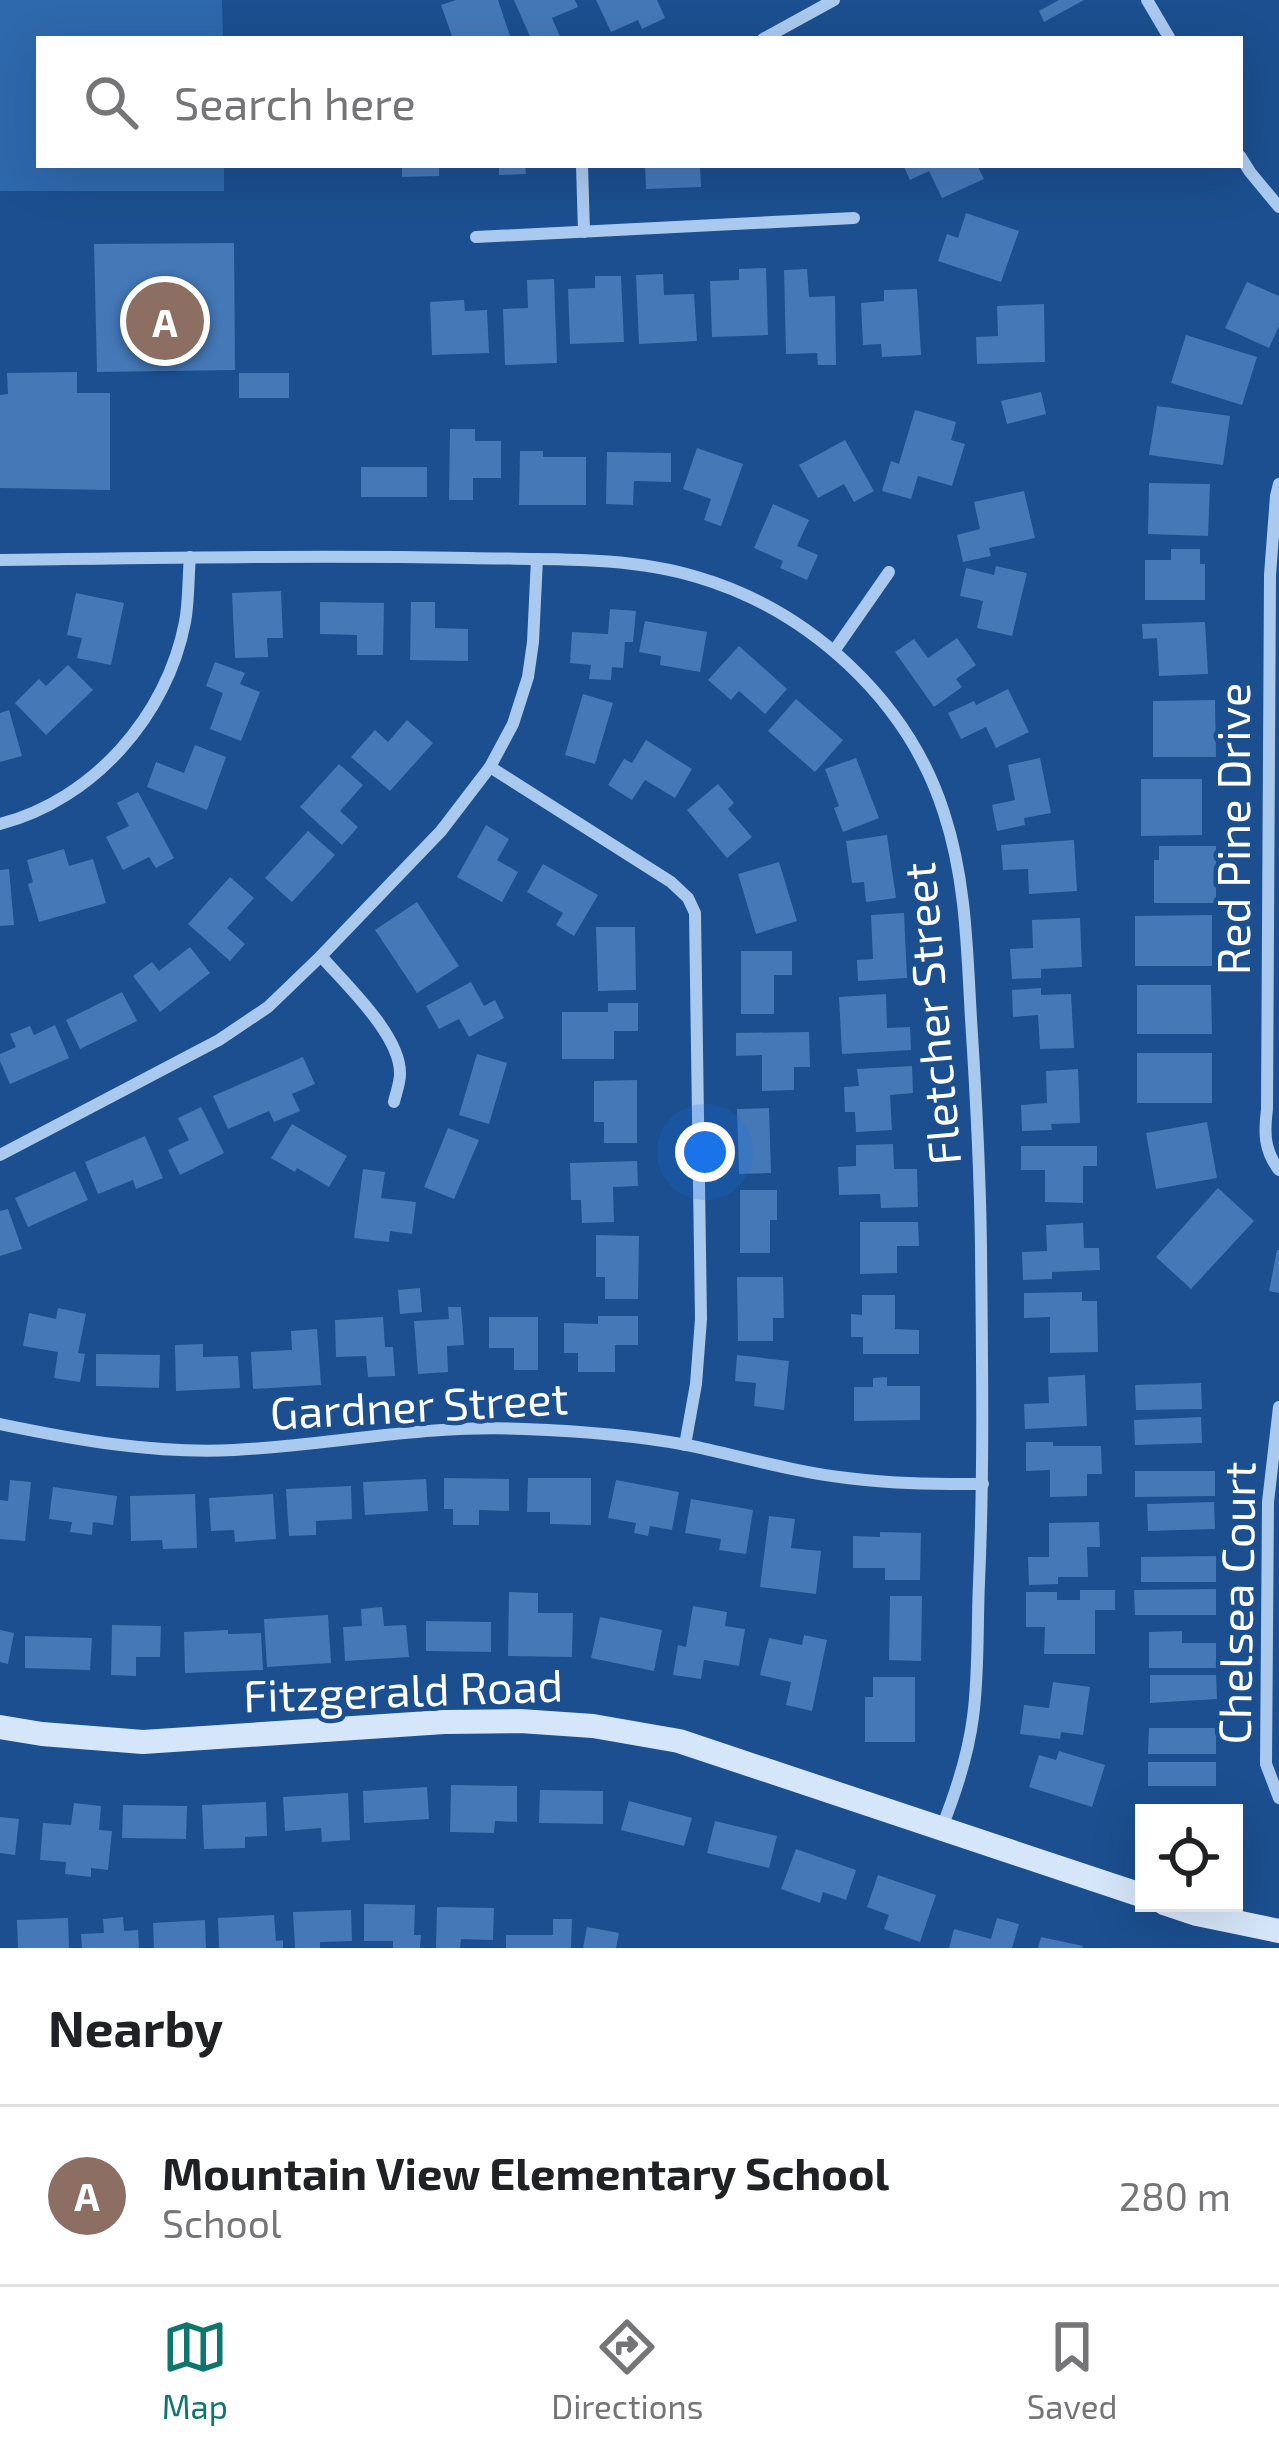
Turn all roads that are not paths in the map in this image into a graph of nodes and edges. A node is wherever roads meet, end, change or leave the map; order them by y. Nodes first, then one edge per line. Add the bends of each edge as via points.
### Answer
1 (834, 0) edge
2 (1147, 0) edge
3 (768, 36) edge
4 (1168, 36) edge
5 (1243, 160) edge
6 (582, 168) edge
7 (1279, 207) edge
8 (854, 218) dead end
9 (584, 232) junction
10 (476, 237) dead end
11 (1279, 484) edge
12 (190, 557) junction
13 (0, 560) edge
14 (537, 560) junction
15 (889, 572) dead end
16 (1274, 575) edge
17 (834, 651) junction
18 (490, 767) junction
19 (0, 824) edge
20 (1274, 893) edge
21 (321, 956) junction
22 (394, 1102) dead end
23 (0, 1155) edge
24 (1279, 1170) edge
25 (1279, 1407) edge
26 (0, 1424) edge
27 (685, 1445) junction
28 (983, 1484) junction
29 (1274, 1503) edge
30 (0, 1727) edge
31 (1279, 1798) edge
32 (942, 1827) junction
33 (1135, 1893) edge
34 (1191, 1912) edge
35 (1279, 1931) edge

1 - 3 street
2 - 4 street
5 - 7 street
6 - 9 street
8 - 9 street
9 - 10 street
11 - 16 street, Red Pine Drive
12 - 13 street, Fletcher Street
12 - 14 street, Fletcher Street
12 - 19 street via 185,622 147,717 82,786
14 - 17 street, Fletcher Street via 627,562 697,577 766,605
14 - 18 street via 528,677
15 - 17 street
16 - 20 street, Red Pine Drive
17 - 28 street, Fletcher Street via 917,751 958,860 980,1159
18 - 21 street via 441,831
18 - 27 street via 671,882 695,914 701,1319
20 - 24 street, Red Pine Drive via 1264,1134
21 - 22 street via 393,1045 400,1071
21 - 23 street via 219,1040
25 - 29 street, Chelsea Court
26 - 27 street, Gardner Street via 161,1449 515,1429
27 - 28 street, Gardner Street via 844,1478
28 - 32 street, Fletcher Street via 974,1717
29 - 31 street, Chelsea Court via 1266,1763
30 - 32 main road, Fitzgerald Road via 143,1742 444,1722 593,1726 679,1742
32 - 33 main road, Fitzgerald Road
34 - 35 main road

